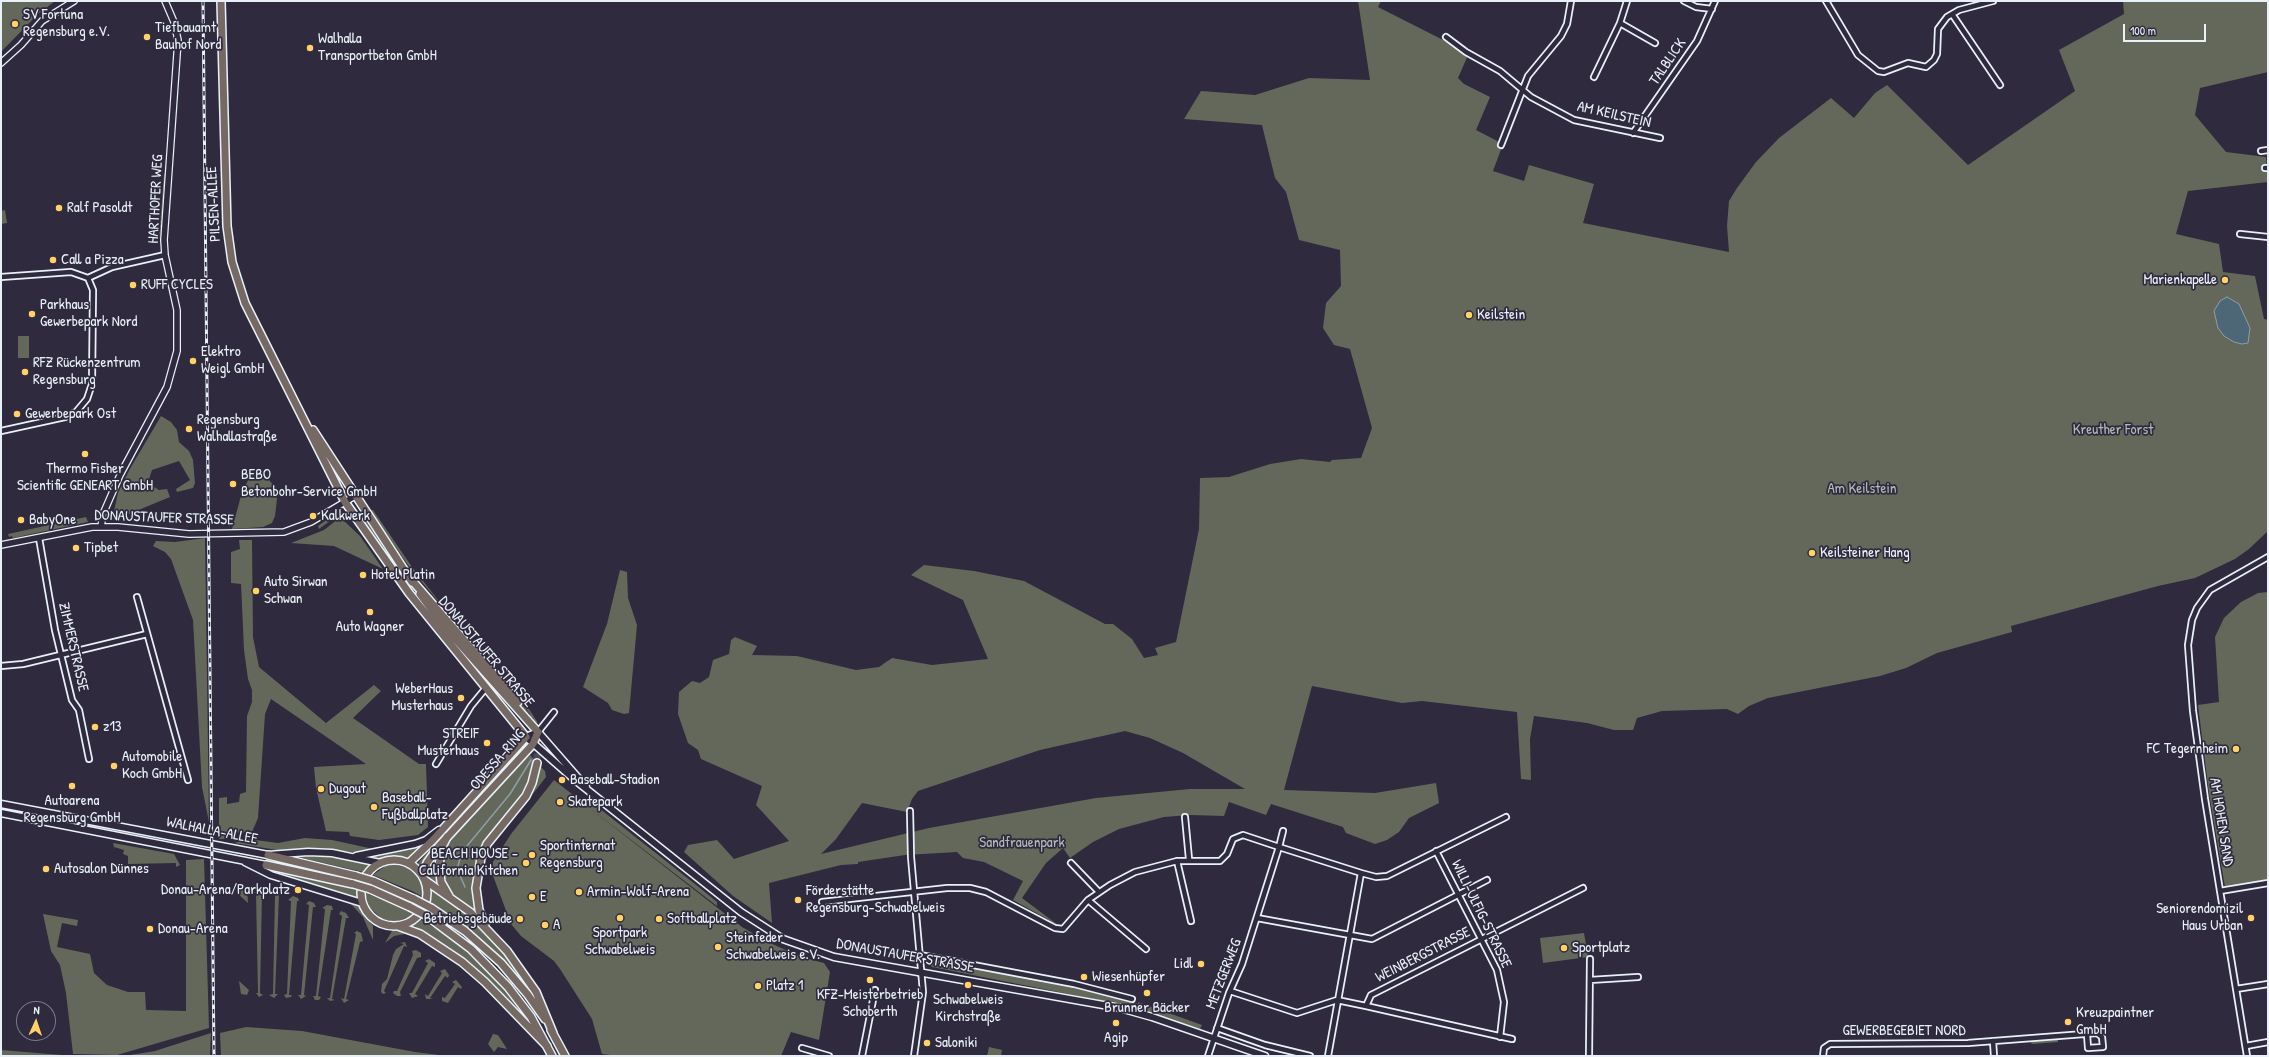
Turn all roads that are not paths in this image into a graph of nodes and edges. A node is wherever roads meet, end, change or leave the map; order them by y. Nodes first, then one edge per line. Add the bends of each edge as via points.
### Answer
1 (74, 1) edge
2 (165, 1) edge
3 (221, 1) edge
4 (1571, 1) edge
5 (1627, 1) edge
6 (1684, 1) edge
7 (1716, 1) edge
8 (1993, 1) edge
9 (1828, 2) edge
10 (1712, 9) junction
11 (1952, 14) junction
12 (1620, 24) junction
13 (1446, 37) dead end
14 (1655, 43) dead end
15 (1, 63) edge
16 (1594, 77) dead end
17 (2000, 85) dead end
18 (1522, 89) junction
19 (1633, 133) junction
20 (1660, 138) dead end
21 (1501, 145) dead end
22 (2268, 150) edge
23 (2261, 151) dead end
24 (2240, 234) dead end
25 (2268, 237) edge
26 (165, 255) junction
27 (1, 277) edge
28 (88, 278) junction
29 (289, 392) junction
30 (1, 431) edge
31 (356, 496) junction
32 (345, 502) junction
33 (101, 527) junction
34 (38, 538) junction
35 (1, 545) edge
36 (387, 546) junction
37 (379, 552) junction
38 (2268, 557) edge
39 (409, 577) junction
40 (137, 597) dead end
41 (147, 634) junction
42 (61, 655) junction
43 (1, 666) edge
44 (485, 689) junction
45 (518, 702) tunnel mouth
46 (554, 712) dead end
47 (538, 732) junction
48 (526, 737) junction
49 (533, 744) junction
50 (89, 759) dead end
51 (537, 762) tunnel mouth
52 (436, 764) dead end
53 (188, 780) dead end
54 (586, 787) junction
55 (1, 804) edge
56 (910, 812) dead end
57 (1, 813) edge
58 (1185, 817) dead end
59 (1506, 817) dead end
60 (442, 828) junction
61 (1283, 831) dead end
62 (447, 837) junction
63 (1279, 847) junction
64 (1436, 852) junction
65 (268, 855) junction
66 (353, 857) junction
67 (237, 858) junction
68 (1189, 859) junction
69 (1177, 861) junction
70 (380, 863) junction
71 (408, 863) junction
72 (1071, 863) dead end
73 (266, 864) joint
74 (1361, 873) junction
75 (424, 878) junction
76 (1487, 880) dead end
77 (2268, 883) edge
78 (1583, 888) dead end
79 (2220, 891) junction
80 (914, 892) junction
81 (1099, 892) junction
82 (1458, 894) junction
83 (450, 897) junction
84 (1088, 900) junction
85 (822, 902) dead end
86 (362, 903) junction
87 (1257, 918) junction
88 (1191, 920) dead end
89 (398, 926) junction
90 (488, 930) junction
91 (1349, 936) junction
92 (1481, 939) junction
93 (1146, 949) dead end
94 (920, 955) junction
95 (1590, 959) dead end
96 (921, 972) junction
97 (1638, 977) dead end
98 (1590, 980) junction
99 (2268, 984) edge
100 (2236, 989) junction
101 (876, 990) dead end
102 (1230, 991) junction
103 (1132, 999) dead end
104 (1337, 1000) junction
105 (1366, 1006) junction
106 (1217, 1028) junction
107 (553, 1033) junction
108 (2087, 1034) dead end
109 (1500, 1036) junction
110 (1512, 1039) dead end
111 (1213, 1040) junction
112 (1993, 1042) junction
113 (2268, 1042) edge
114 (547, 1046) junction
115 (2246, 1046) junction
116 (802, 1048) dead end
117 (552, 1056) edge
118 (565, 1056) edge
119 (829, 1056) edge
120 (862, 1056) edge
121 (914, 1056) edge
122 (1208, 1056) edge
123 (1265, 1056) edge
124 (1310, 1056) edge
125 (1328, 1056) edge
126 (1589, 1056) edge
127 (1822, 1056) edge
128 (1994, 1056) edge
129 (2248, 1056) edge

1 - 15 street via 42,21
2 - 26 street, HARTHOFER WEG via 177,32 178,53 164,236
3 - 29 main road, PILSEN-ALLEE via 228,241 244,303
4 - 18 street via 1567,24 1561,36 1528,76
5 - 12 street
6 - 10 street via 1696,7
7 - 10 street, TALBLICK
8 - 11 street
9 - 11 street via 1858,55 1878,72 1908,63 1926,67 1937,54 1938,29
10 - 19 street, TALBLICK via 1685,59
11 - 17 street
12 - 14 street
12 - 16 street
13 - 18 street, AM KEILSTEIN via 1466,52 1500,71
18 - 19 street, AM KEILSTEIN via 1531,97 1574,120
18 - 21 street
19 - 20 street, AM KEILSTEIN
22 - 23 street
24 - 25 street
26 - 28 street via 112,267
26 - 33 street, HARTHOFER WEG via 178,321 174,364 161,401 111,494
27 - 28 street via 66,272
28 - 30 street via 92,284 93,307 92,384 87,399 76,412 65,417
29 - 31 main road, PILSEN-ALLEE
29 - 32 main road, PILSEN-ALLEE
31 - 32 street, DONAUSTAUFER STRASSE
31 - 36 main road, DONAUSTAUFER STRASSE
32 - 33 street, DONAUSTAUFER STRASSE via 306,525 284,532 188,534
32 - 37 main road, DONAUSTAUFER STRASSE
33 - 34 street, DONAUSTAUFER STRASSE
34 - 35 street, DONAUSTAUFER STRASSE
34 - 42 street, ZIMMERSTRASSE
36 - 37 main road
36 - 39 main road, DONAUSTAUFER STRASSE
37 - 44 main road, DONAUSTAUFER STRASSE
38 - 79 street, AM HOHEN SAND via 2210,590 2197,608 2189,632 2188,660 2193,711
39 - 45 main road
39 - 47 main road, DONAUSTAUFER STRASSE via 442,624
40 - 41 street
41 - 42 street
41 - 53 street
42 - 43 street
42 - 50 street, ZIMMERSTRASSE via 72,700 79,710
44 - 48 main road, DONAUSTAUFER STRASSE
44 - 52 street, DONAUSTAUFER STRASSE via 471,706
46 - 47 street
47 - 48 main road, ODESSA-RING
47 - 49 main road, ODESSA-RING
47 - 54 main road, DONAUSTAUFER STRASSE
48 - 49 main road, DONAUSTAUFER STRASSE
48 - 60 main road, ODESSA-RING
49 - 54 main road, DONAUSTAUFER STRASSE
49 - 62 main road, ODESSA-RING
51 - 90 main road via 532,784 526,796 487,844 478,865 476,896
54 - 96 main road, DONAUSTAUFER STRASSE via 741,912 771,932 797,945 834,957
55 - 65 main road, WALHALLA-ALLEE
56 - 80 street via 910,857
57 - 67 main road, WALHALLA-ALLEE
58 - 68 street
59 - 64 street
60 - 66 main road via 426,840 414,844
60 - 71 main road, ODESSA-RING
61 - 63 street, METZGERWEG
62 - 75 main road, ODESSA-RING via 431,857
62 - 83 main road via 438,865 441,882
63 - 68 street via 1243,835 1233,839 1227,854 1220,861
63 - 74 street
63 - 87 street, METZGERWEG
64 - 74 street via 1387,876 1376,877
64 - 82 street, WILLI-ULFIG-STRASSE
65 - 66 main road via 308,852
65 - 107 main road, WALHALLA-ALLEE, bridge via 373,881 431,908 465,931 501,963 528,995
66 - 70 main road
67 - 73 main road, WALHALLA-ALLEE
67 - 86 main road via 271,875
68 - 69 street
69 - 81 street via 1135,872
69 - 88 street
70 - 71 main road via 399,860
70 - 86 main road via 366,876 362,884
71 - 75 main road
72 - 81 street
73 - 114 main road, WALHALLA-ALLEE, bridge via 353,884 427,916 459,939 491,968 521,1003
74 - 91 street
75 - 83 main road
75 - 89 main road via 427,898 422,910 414,920
76 - 82 street
77 - 79 street
78 - 92 street, WEINBERGSTRASSE
79 - 100 street, AM HOHEN SAND
80 - 84 street via 947,888 978,889 1058,929 1067,927
80 - 85 street
80 - 94 street
81 - 84 street
82 - 91 street via 1377,937 1368,939
82 - 92 street, WILLI-ULFIG-STRASSE
83 - 90 main road
84 - 93 street
86 - 89 main road via 373,919 381,924
87 - 91 street
87 - 102 street, METZGERWEG
89 - 114 main road via 420,934 462,962
90 - 107 main road via 530,982
91 - 104 street
92 - 105 street, WEINBERGSTRASSE via 1371,995
92 - 109 street, WILLI-ULFIG-STRASSE via 1496,970 1502,992 1504,1014
94 - 96 street
94 - 103 street, DONAUSTAUFER STRASSE via 1067,982
95 - 98 street
96 - 111 main road, DONAUSTAUFER STRASSE via 1132,1012
96 - 121 street via 923,1000
97 - 98 street
98 - 126 street
99 - 100 street
100 - 115 street, AM HOHEN SAND
101 - 120 street
102 - 104 street via 1297,1013
102 - 106 street, METZGERWEG
104 - 105 street
104 - 125 street
105 - 109 street
106 - 111 street, METZGERWEG
106 - 124 street via 1265,1045
107 - 118 main road
108 - 112 street, GEWERBEGEBIET NORD
109 - 110 street
111 - 122 street, METZGERWEG
111 - 123 main road, DONAUSTAUFER STRASSE
112 - 127 street, GEWERBEGEBIET NORD via 1830,1044 1824,1048
112 - 128 street
113 - 115 street
114 - 117 main road
115 - 129 street, AM HOHEN SAND
116 - 119 street

